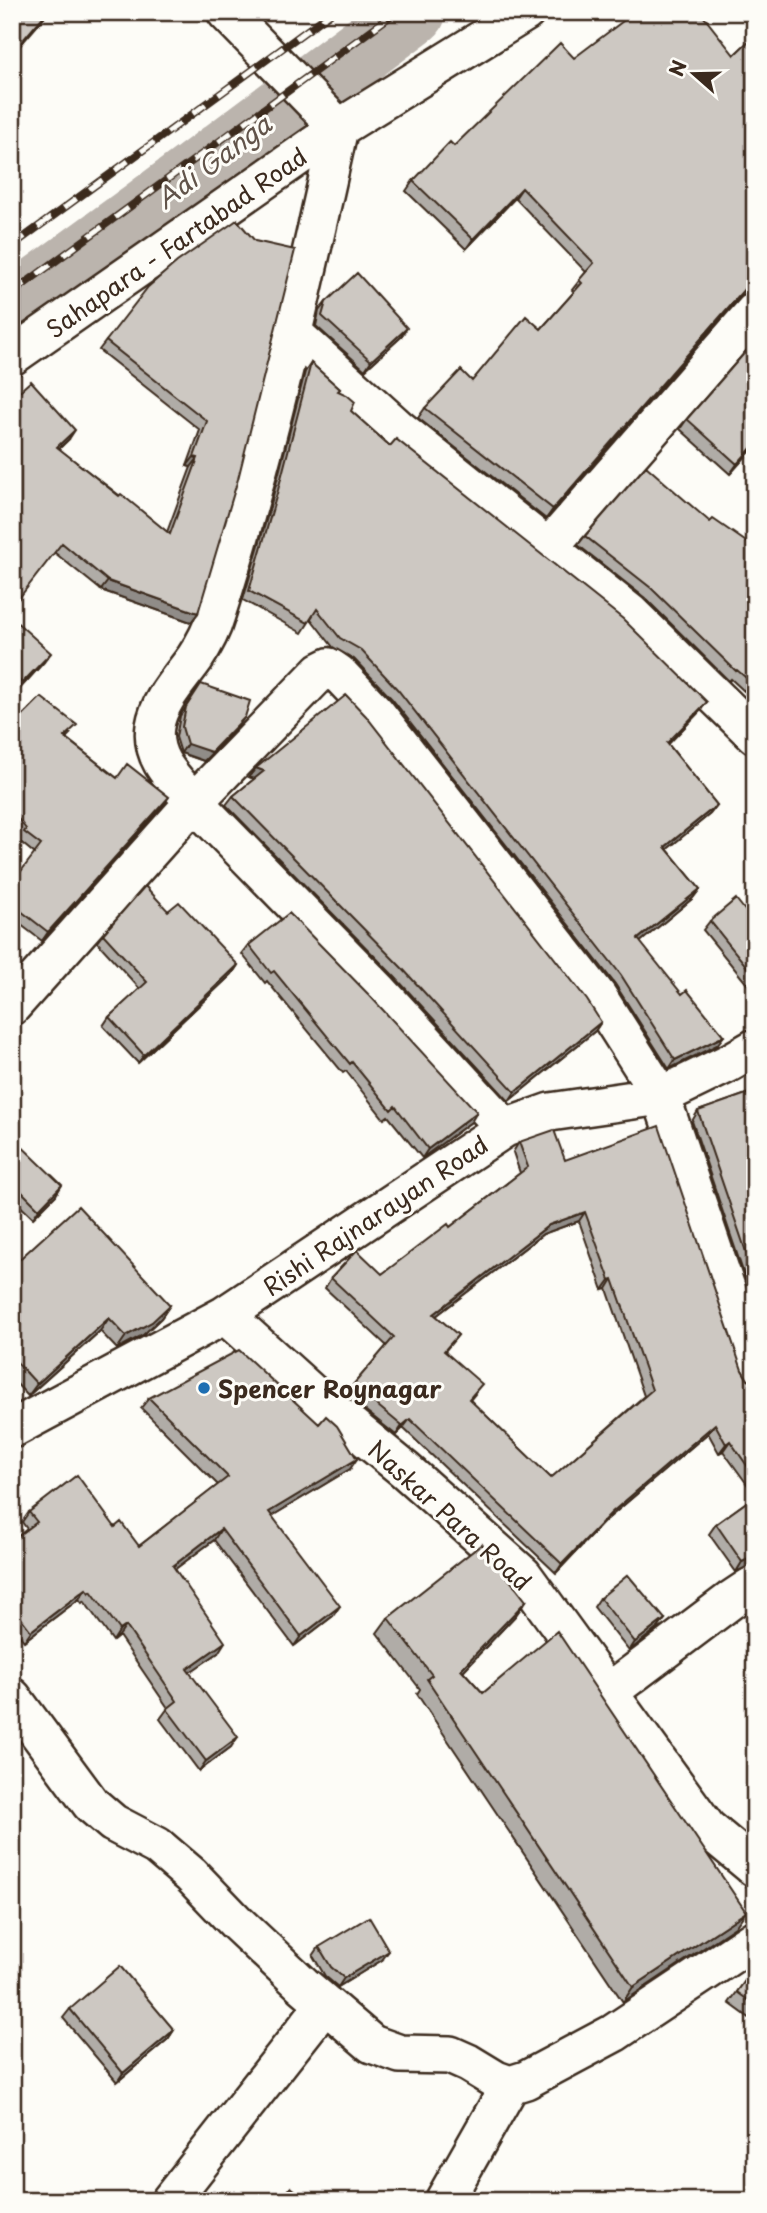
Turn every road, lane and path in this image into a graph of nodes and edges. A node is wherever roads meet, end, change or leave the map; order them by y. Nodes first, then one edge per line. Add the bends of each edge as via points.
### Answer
1 (226, 12) edge
2 (526, 12) edge
3 (340, 128) junction
4 (755, 311) edge
5 (294, 334) junction
6 (12, 356) edge
7 (549, 547) junction
8 (755, 735) edge
9 (194, 802) junction
10 (12, 1006) edge
11 (755, 1048) edge
12 (661, 1096) junction
13 (505, 1128) junction
14 (225, 1315) junction
15 (755, 1373) edge
16 (12, 1429) edge
17 (755, 1584) edge
18 (609, 1692) junction
19 (12, 1697) edge
20 (755, 1868) edge
21 (755, 1939) edge
22 (325, 2004) junction
23 (510, 2085) junction
24 (170, 2201) edge
25 (444, 2201) edge

1 - 3 street
2 - 3 street, Sahapara - Fartabad Road
3 - 5 street
3 - 6 street, Sahapara - Fartabad Road
4 - 7 street
5 - 7 street via 399,429
5 - 9 street via 215,620 163,701 155,724 154,746 166,770
7 - 8 street via 630,613
9 - 10 street
9 - 12 street via 329,667 375,712 598,997
9 - 13 street
11 - 12 street, Rishi Rajnarayan Road
12 - 13 street, Rishi Rajnarayan Road via 550,1112
12 - 15 street
13 - 14 street, Rishi Rajnarayan Road
14 - 16 street, Rishi Rajnarayan Road
14 - 18 street, Naskar Para Road via 523,1575
17 - 18 street
18 - 20 street, Naskar Para Road via 707,1828
19 - 22 street via 91,1804 113,1823 157,1846 191,1875
21 - 23 street via 614,2033
22 - 23 street via 372,2044 400,2054 450,2055
22 - 24 street
23 - 25 street

